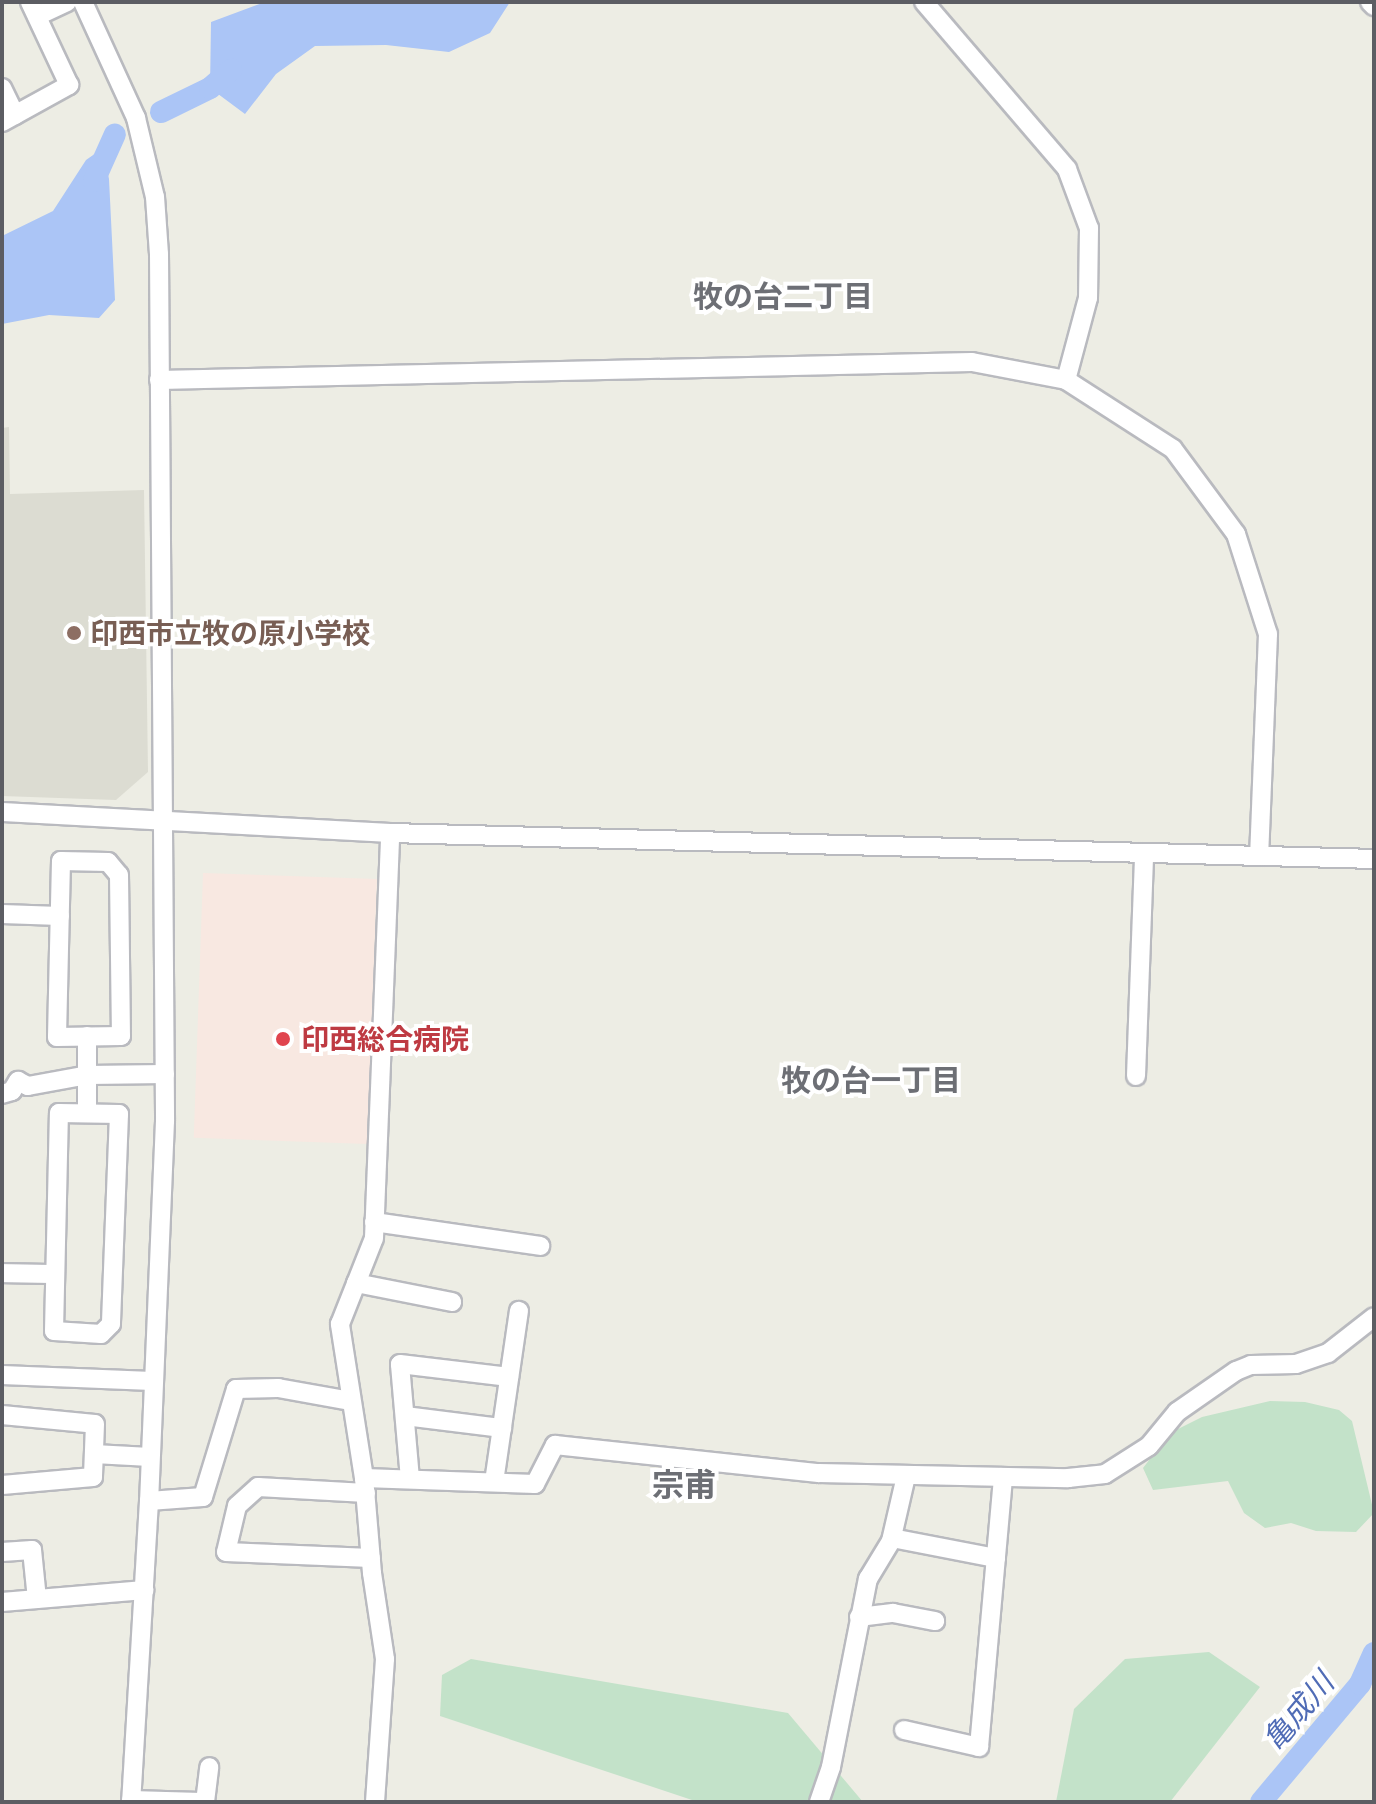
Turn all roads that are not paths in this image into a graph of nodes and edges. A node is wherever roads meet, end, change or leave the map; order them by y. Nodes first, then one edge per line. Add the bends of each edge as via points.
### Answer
1 (67, 2) edge
2 (83, 2) edge
3 (924, 2) edge
4 (33, 9) edge
5 (2, 88) edge
6 (8, 119) edge
7 (159, 380) junction
8 (1066, 380) junction
9 (2, 812) edge
10 (161, 818) junction
11 (390, 833) junction
12 (1144, 853) junction
13 (1259, 856) junction
14 (1374, 859) edge
15 (2, 914) edge
16 (60, 916) junction
17 (87, 1036) junction
18 (165, 1074) junction
19 (88, 1075) junction
20 (1136, 1076) dead end
21 (14, 1090) edge
22 (87, 1113) junction
23 (374, 1222) junction
24 (540, 1246) dead end
25 (2, 1273) edge
26 (55, 1274) junction
27 (356, 1283) junction
28 (452, 1302) dead end
29 (519, 1311) dead end
30 (1374, 1317) edge
31 (2, 1375) edge
32 (509, 1377) junction
33 (152, 1381) junction
34 (350, 1401) junction
35 (2, 1415) edge
36 (405, 1416) junction
37 (502, 1428) junction
38 (94, 1454) junction
39 (150, 1457) junction
40 (906, 1476) junction
41 (1003, 1477) junction
42 (410, 1479) junction
43 (494, 1482) junction
44 (2, 1485) edge
45 (365, 1486) junction
46 (149, 1501) junction
47 (892, 1538) junction
48 (2, 1552) edge
49 (371, 1558) junction
50 (996, 1558) junction
51 (144, 1590) junction
52 (37, 1599) junction
53 (2, 1602) edge
54 (859, 1617) junction
55 (935, 1621) dead end
56 (904, 1730) dead end
57 (209, 1767) dead end
58 (131, 1801) edge
59 (203, 1802) edge
60 (375, 1802) edge
61 (819, 1802) edge

1 - 4 street
2 - 7 street via 136,118 155,197
3 - 8 street via 1067,169 1089,228 1088,298
4 - 6 street via 69,85
5 - 6 street
7 - 8 street via 972,362
7 - 10 street
8 - 13 street via 1173,449 1236,534 1268,634
9 - 10 street
10 - 11 street
10 - 18 street
11 - 12 street
11 - 23 street
12 - 13 street
12 - 20 street
13 - 14 street
15 - 16 street
16 - 17 street via 57,1037
16 - 17 street via 61,861 108,862 119,875 121,1036
17 - 19 street
18 - 19 street
18 - 33 street
19 - 21 street
19 - 22 street
22 - 26 street via 59,1113
22 - 26 street via 119,1114 111,1324 101,1334 54,1331
23 - 24 street
23 - 27 street via 374,1238
25 - 26 street
27 - 28 street
27 - 34 street via 340,1324
29 - 32 street
30 - 41 street via 1328,1353 1296,1364 1251,1365 1236,1371 1177,1412 1149,1446 1105,1474
31 - 33 street
32 - 36 street via 400,1364
32 - 37 street
33 - 39 street
34 - 45 street
34 - 46 street via 278,1388 236,1389 203,1497
35 - 38 street via 95,1424
36 - 37 street
36 - 42 street
37 - 43 street
38 - 39 street
38 - 44 street via 93,1477
39 - 46 street
40 - 41 street
40 - 43 street via 819,1473 555,1445 535,1484
40 - 47 street
41 - 50 street
42 - 43 street
42 - 45 street
45 - 49 street
45 - 49 street via 258,1487 237,1506 226,1552
46 - 51 street
47 - 50 street
47 - 54 street via 868,1579
48 - 52 street via 32,1550
49 - 60 street via 385,1659
50 - 56 street via 979,1747
51 - 52 street
51 - 58 street
52 - 53 street
54 - 55 street via 893,1613
54 - 61 street via 831,1767
57 - 59 street
58 - 59 street

